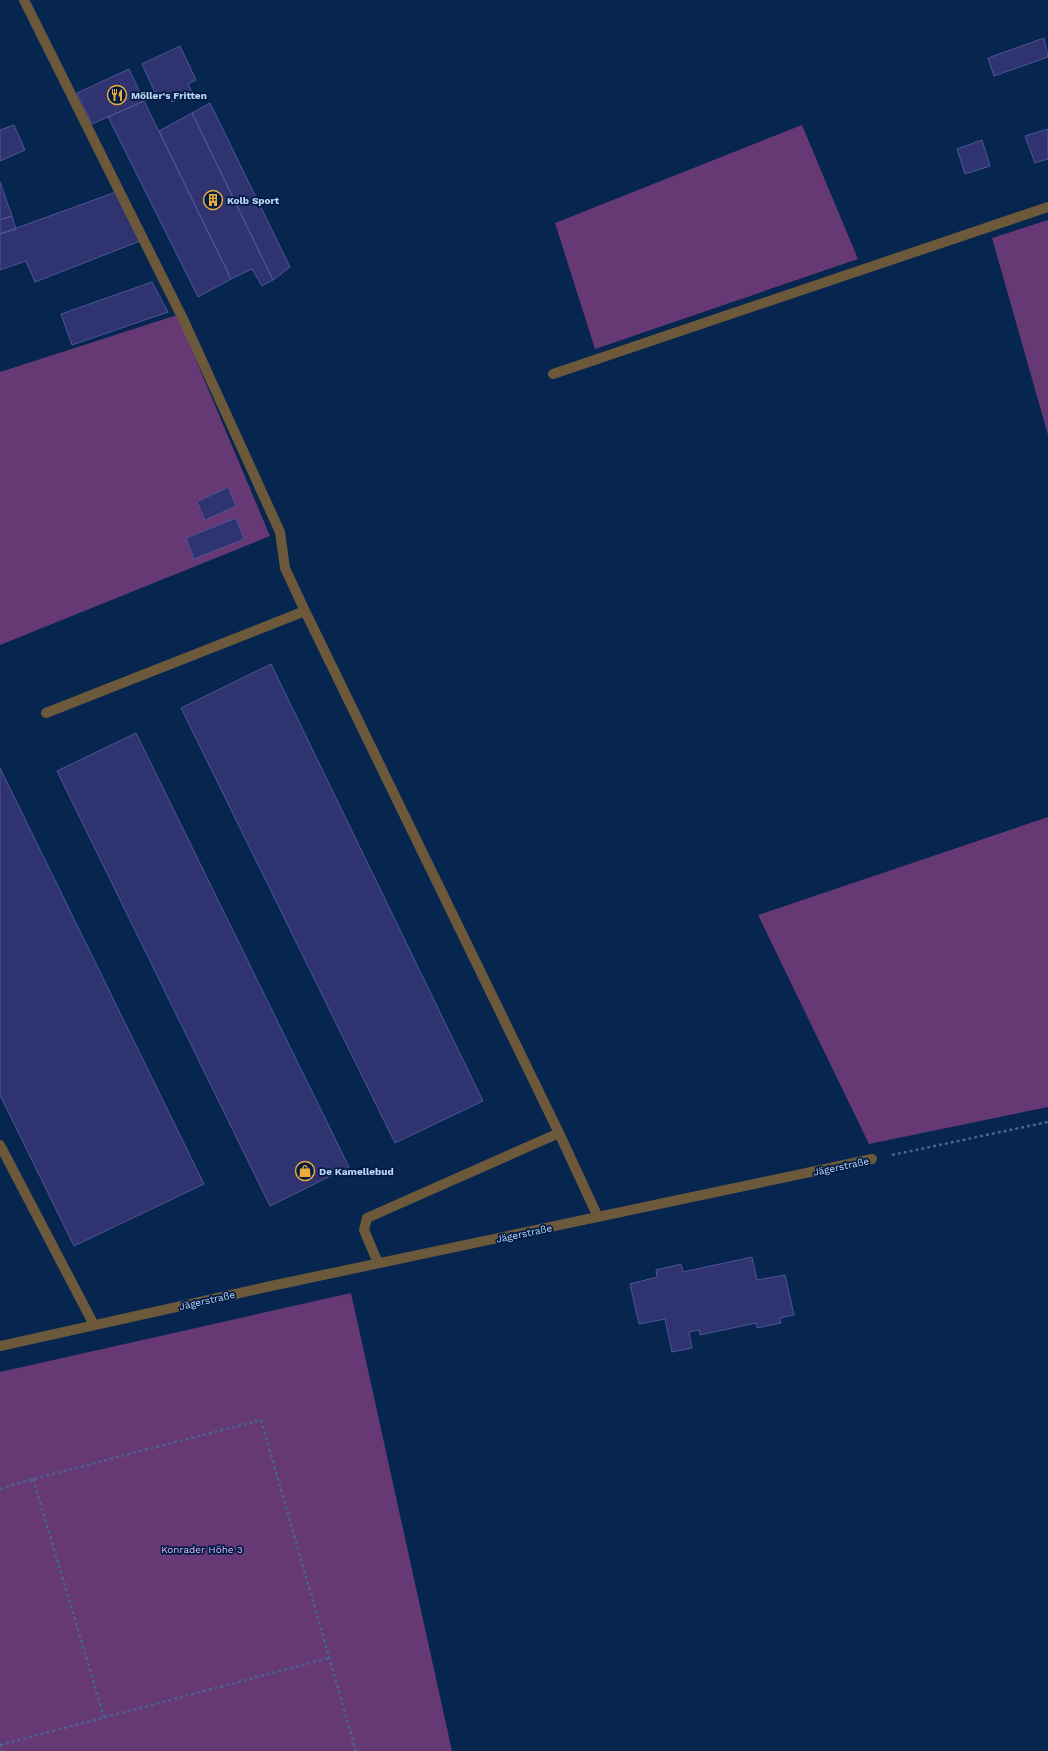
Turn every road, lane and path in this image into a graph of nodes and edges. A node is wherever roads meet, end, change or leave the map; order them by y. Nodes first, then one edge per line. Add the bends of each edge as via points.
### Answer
1 (24, 0) edge
2 (1048, 207) edge
3 (553, 374) dead end
4 (305, 611) junction
5 (46, 712) dead end
6 (1048, 1122) edge
7 (559, 1133) junction
8 (0, 1145) edge
9 (872, 1159) joint
10 (598, 1217) junction
11 (378, 1264) junction
12 (94, 1325) junction
13 (0, 1346) edge
14 (33, 1479) junction
15 (0, 1489) edge
16 (329, 1658) junction
17 (104, 1717) junction
18 (0, 1744) edge
19 (2, 1751) edge
20 (356, 1751) edge

1 - 4 street via 190,336 280,532 285,568
2 - 3 street
4 - 5 street
4 - 7 street
6 - 9 path, Jägerstraße
7 - 10 street
7 - 11 street via 366,1218 364,1230
8 - 12 street
9 - 10 street, Jägerstraße
10 - 11 street, Jägerstraße
11 - 12 street, Jägerstraße
12 - 13 street, Jägerstraße
14 - 15 path
14 - 16 path via 261,1420
14 - 17 path
16 - 17 path
16 - 20 path
17 - 18 path
18 - 19 path

